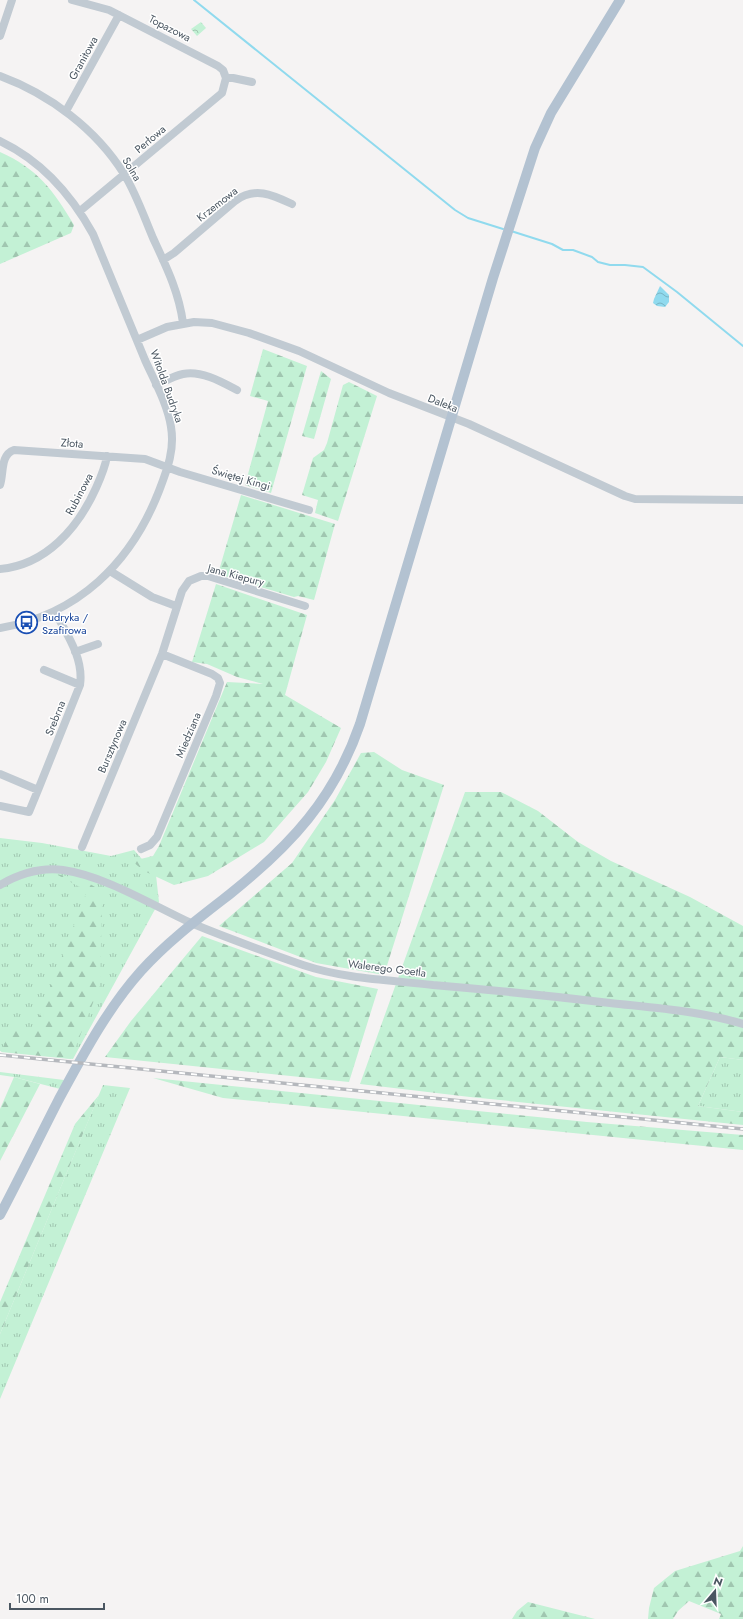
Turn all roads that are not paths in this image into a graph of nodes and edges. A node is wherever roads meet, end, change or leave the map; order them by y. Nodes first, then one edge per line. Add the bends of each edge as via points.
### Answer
1 (12, 0) edge
2 (72, 0) edge
3 (620, 0) edge
4 (119, 15) junction
5 (0, 36) edge
6 (0, 76) edge
7 (226, 78) junction
8 (252, 82) dead end
9 (66, 111) junction
10 (0, 141) edge
11 (124, 174) junction
12 (292, 204) dead end
13 (80, 211) junction
14 (163, 260) junction
15 (183, 323) junction
16 (137, 340) junction
17 (156, 385) junction
18 (237, 390) dead end
19 (452, 418) junction
20 (107, 456) junction
21 (168, 467) junction
22 (0, 485) edge
23 (743, 500) edge
24 (309, 510) dead end
25 (0, 569) edge
26 (110, 571) junction
27 (176, 606) junction
28 (305, 606) dead end
29 (55, 612) junction
30 (0, 628) edge
31 (98, 644) dead end
32 (76, 652) junction
33 (162, 654) junction
34 (44, 670) dead end
35 (80, 685) junction
36 (0, 774) edge
37 (38, 790) junction
38 (0, 806) edge
39 (82, 847) dead end
40 (141, 848) dead end
41 (0, 885) edge
42 (192, 923) junction
43 (743, 1024) edge
44 (0, 1215) edge

1 - 5 street
2 - 4 street, Topazowa
3 - 19 main road via 551,112 535,148
4 - 7 street, Topazowa via 218,66
4 - 9 street, Granitowa
6 - 9 street, Solna
7 - 8 street
7 - 11 street, Perłowa via 222,93
9 - 11 street, Solna via 97,139
10 - 13 street, Witolda Budryka via 20,152 57,181
11 - 13 street, Perłowa
11 - 14 street, Solna
12 - 14 street, Krzemowa via 268,194 247,194
13 - 16 street, Witolda Budryka via 93,234
14 - 15 street, Solna via 179,297
15 - 16 street, Daleka
15 - 19 street, Daleka via 212,323 254,334
16 - 17 street, Witolda Budryka
17 - 18 street via 192,373 220,381
17 - 21 street, Witolda Budryka via 171,427 173,446
19 - 23 street, Daleka via 635,499
19 - 42 main road via 360,724 337,777 322,802 296,835 231,893
20 - 21 street, Złota via 145,458
20 - 22 street, Złota via 14,450 4,458
20 - 25 street, Rubinowa via 106,466 90,502 63,538 35,559
21 - 24 street, Świętej Kingi
21 - 26 street, Witolda Budryka via 144,524
26 - 27 street via 152,598
26 - 29 street, Witolda Budryka via 80,596
27 - 28 street, Jana Kiepury via 185,585 201,576 223,580
27 - 33 street, Jana Kiepury
29 - 30 street, Witolda Budryka via 26,623
29 - 32 street, Srebrna
31 - 32 street
32 - 35 street, Srebrna via 81,666
33 - 39 street, Bursztynowa
33 - 40 street, Miedziana via 212,674 220,683 158,837 150,846
34 - 35 street
35 - 37 street, Srebrna
36 - 37 street
37 - 38 street, Srebrna via 29,812
41 - 42 street, Walerego Goetla via 32,872 61,870 110,885
42 - 43 street, Walerego Goetla via 306,966 357,978 684,1011
42 - 44 main road via 141,971 105,1019 83,1055

